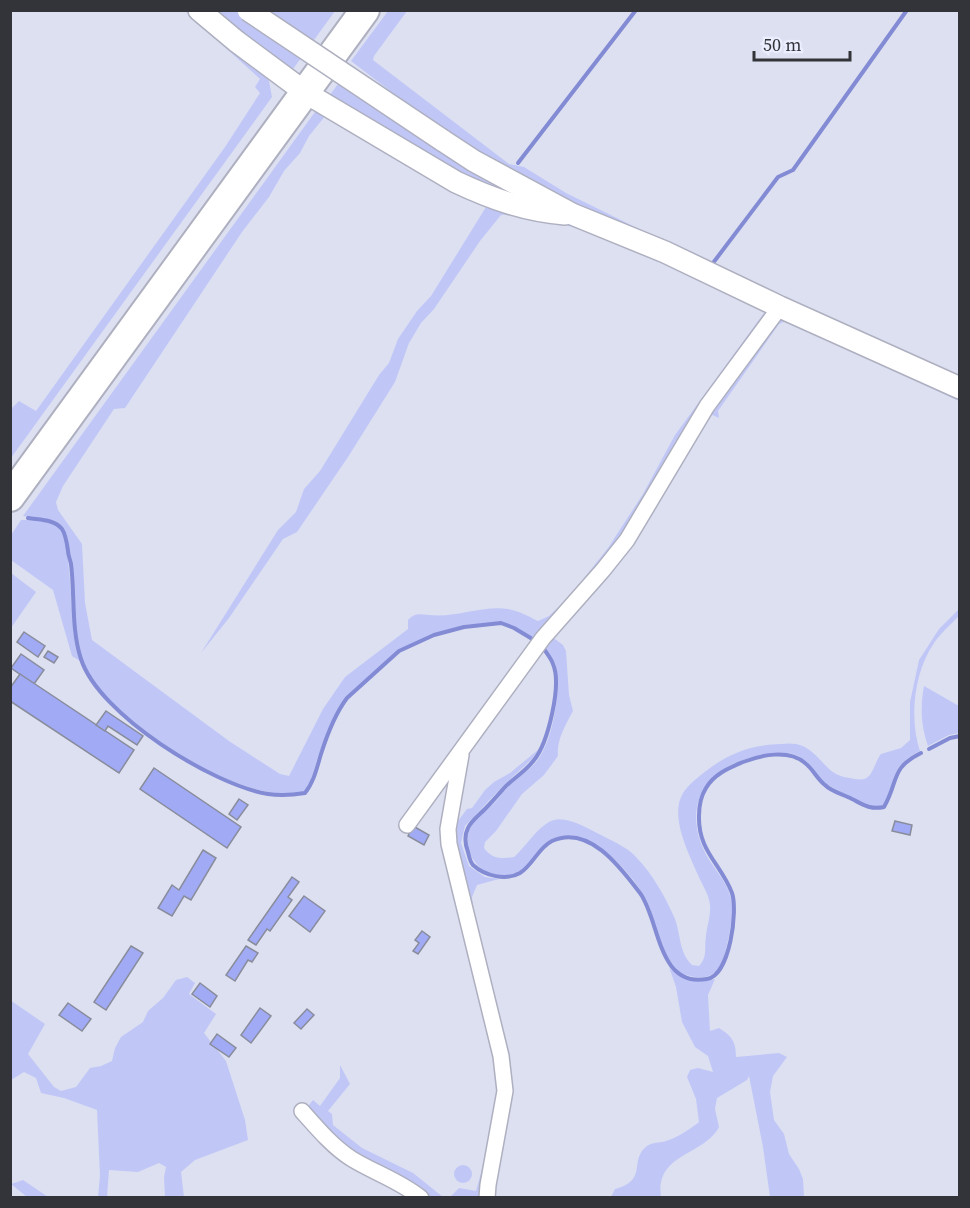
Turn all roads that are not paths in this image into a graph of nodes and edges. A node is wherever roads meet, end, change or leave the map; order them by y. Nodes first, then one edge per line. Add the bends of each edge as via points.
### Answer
1 (199, 10) edge
2 (248, 10) edge
3 (365, 10) edge
4 (306, 93) junction
5 (572, 214) junction
6 (780, 307) junction
7 (960, 388) edge
8 (10, 497) edge
9 (462, 749) junction
10 (407, 825) dead end
11 (302, 1111) dead end
12 (421, 1197) edge
13 (488, 1197) edge

1 - 4 street
2 - 5 street, bridge via 474,161
3 - 4 highway
4 - 5 street via 480,194 521,208
4 - 8 highway
5 - 6 street via 665,252
6 - 7 street
6 - 9 street via 707,406 627,540 543,638
9 - 10 street
9 - 13 street via 448,829 449,844 501,1056 505,1091
11 - 12 street via 351,1158

